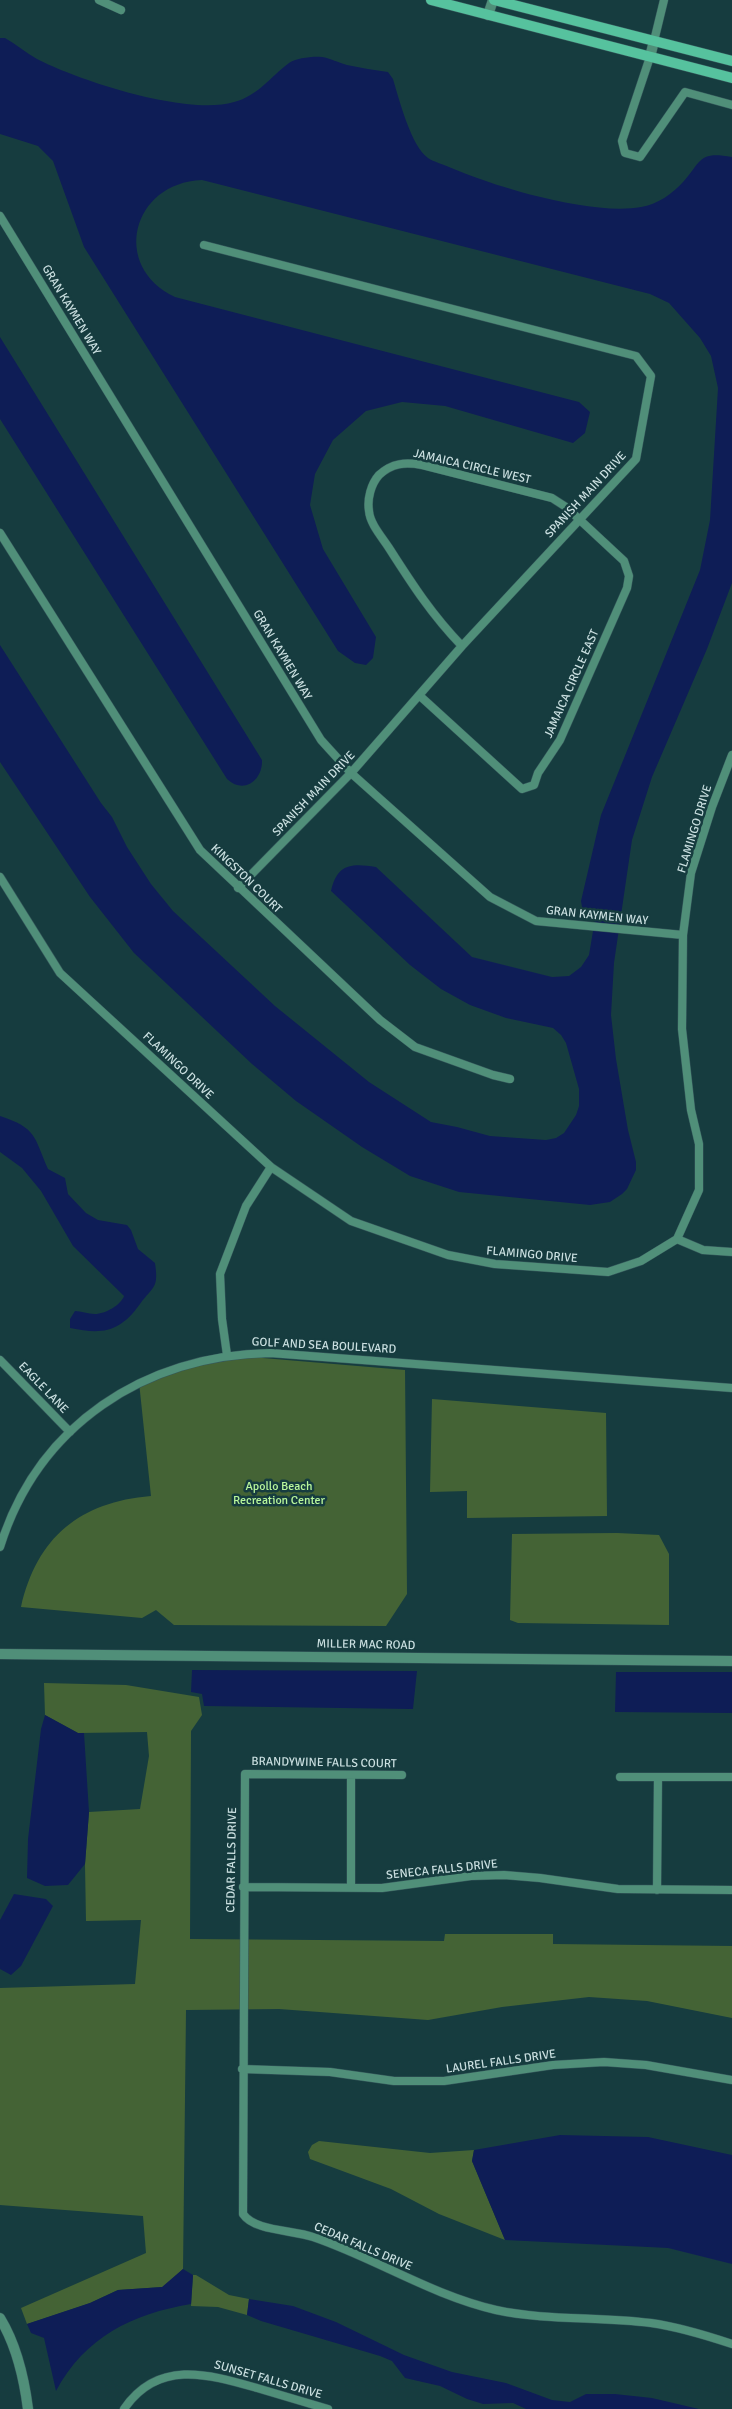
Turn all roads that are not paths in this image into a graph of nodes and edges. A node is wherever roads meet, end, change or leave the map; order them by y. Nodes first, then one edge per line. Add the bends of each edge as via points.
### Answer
1 (99, 0) edge
2 (431, 0) edge
3 (494, 0) edge
4 (664, 0) edge
5 (121, 10) dead end
6 (488, 15) junction
7 (654, 41) junction
8 (650, 57) junction
9 (732, 61) edge
10 (732, 78) edge
11 (732, 105) edge
12 (0, 216) edge
13 (204, 244) dead end
14 (579, 519) junction
15 (0, 534) edge
16 (462, 646) junction
17 (420, 696) junction
18 (732, 755) edge
19 (351, 773) junction
20 (0, 877) edge
21 (238, 888) junction
22 (683, 935) junction
23 (510, 1079) dead end
24 (271, 1167) junction
25 (677, 1239) junction
26 (732, 1252) edge
27 (227, 1355) junction
28 (0, 1360) edge
29 (732, 1388) edge
30 (70, 1432) junction
31 (0, 1547) edge
32 (0, 1654) edge
33 (732, 1661) edge
34 (245, 1774) joint
35 (351, 1775) junction
36 (402, 1775) dead end
37 (620, 1777) dead end
38 (658, 1777) junction
39 (732, 1777) edge
40 (243, 1887) junction
41 (350, 1887) junction
42 (657, 1890) junction
43 (732, 1890) edge
44 (242, 2069) junction
45 (732, 2080) edge
46 (0, 2318) edge
47 (732, 2344) edge
48 (28, 2409) edge
49 (124, 2409) edge
50 (328, 2409) edge

1 - 5 street
2 - 6 main road
3 - 6 street
3 - 7 main road
4 - 7 street
6 - 8 main road
7 - 8 street
7 - 9 main road
8 - 10 main road
8 - 11 street via 622,141 625,153 640,157 685,92
12 - 19 street, GRAN KAYMEN WAY via 321,740
13 - 14 street, SPANISH MAIN DRIVE via 636,356 651,376 636,459
14 - 16 street, SPANISH MAIN DRIVE
14 - 16 street, JAMAICA CIRCLE WEST via 552,498 407,462 394,465 376,479 370,490 369,502 375,527 423,603
14 - 17 street, JAMAICA CIRCLE EAST via 624,561 629,576 627,588 560,740 538,773 534,785 522,789
15 - 21 street, KINGSTON COURT via 200,850
16 - 17 street, SPANISH MAIN DRIVE
17 - 19 street, SPANISH MAIN DRIVE
18 - 22 street, FLAMINGO DRIVE via 691,872
19 - 21 street, SPANISH MAIN DRIVE
19 - 22 street, GRAN KAYMEN WAY via 490,898 536,921
20 - 24 street, FLAMINGO DRIVE via 60,973
21 - 23 street, KINGSTON COURT via 380,1020 415,1047
22 - 25 street, FLAMINGO DRIVE via 682,1029 691,1110 699,1144 699,1190
24 - 25 street, FLAMINGO DRIVE via 351,1221 448,1255 494,1264 608,1272 641,1261
24 - 27 street via 246,1206 220,1274
25 - 26 street via 703,1250
27 - 29 street, GOLF AND SEA BOULEVARD via 270,1353
27 - 30 street, GOLF AND SEA BOULEVARD via 172,1369 125,1389
28 - 30 street, EAGLE LANE
30 - 31 street, GOLF AND SEA BOULEVARD via 37,1470 22,1494
32 - 33 street, MILLER MAC ROAD
34 - 35 street, BRANDYWINE FALLS COURT
34 - 40 street, CEDAR FALLS DRIVE
35 - 36 street, BRANDYWINE FALLS COURT
35 - 41 street
37 - 38 street
38 - 39 street
38 - 42 street
40 - 41 street, SENECA FALLS DRIVE
40 - 44 street, CEDAR FALLS DRIVE
41 - 42 street, SENECA FALLS DRIVE via 382,1888 471,1876 504,1875 618,1889
42 - 43 street, SENECA FALLS DRIVE
44 - 45 street, LAUREL FALLS DRIVE via 320,2071 394,2081 444,2081 553,2065 604,2062 646,2065
44 - 47 street, CEDAR FALLS DRIVE via 241,2202 247,2221 312,2236 443,2293 496,2310 540,2317 651,2323 692,2331
46 - 48 street via 19,2360
49 - 50 street, SUNSET FALLS DRIVE via 141,2390 158,2379 193,2373 229,2380

